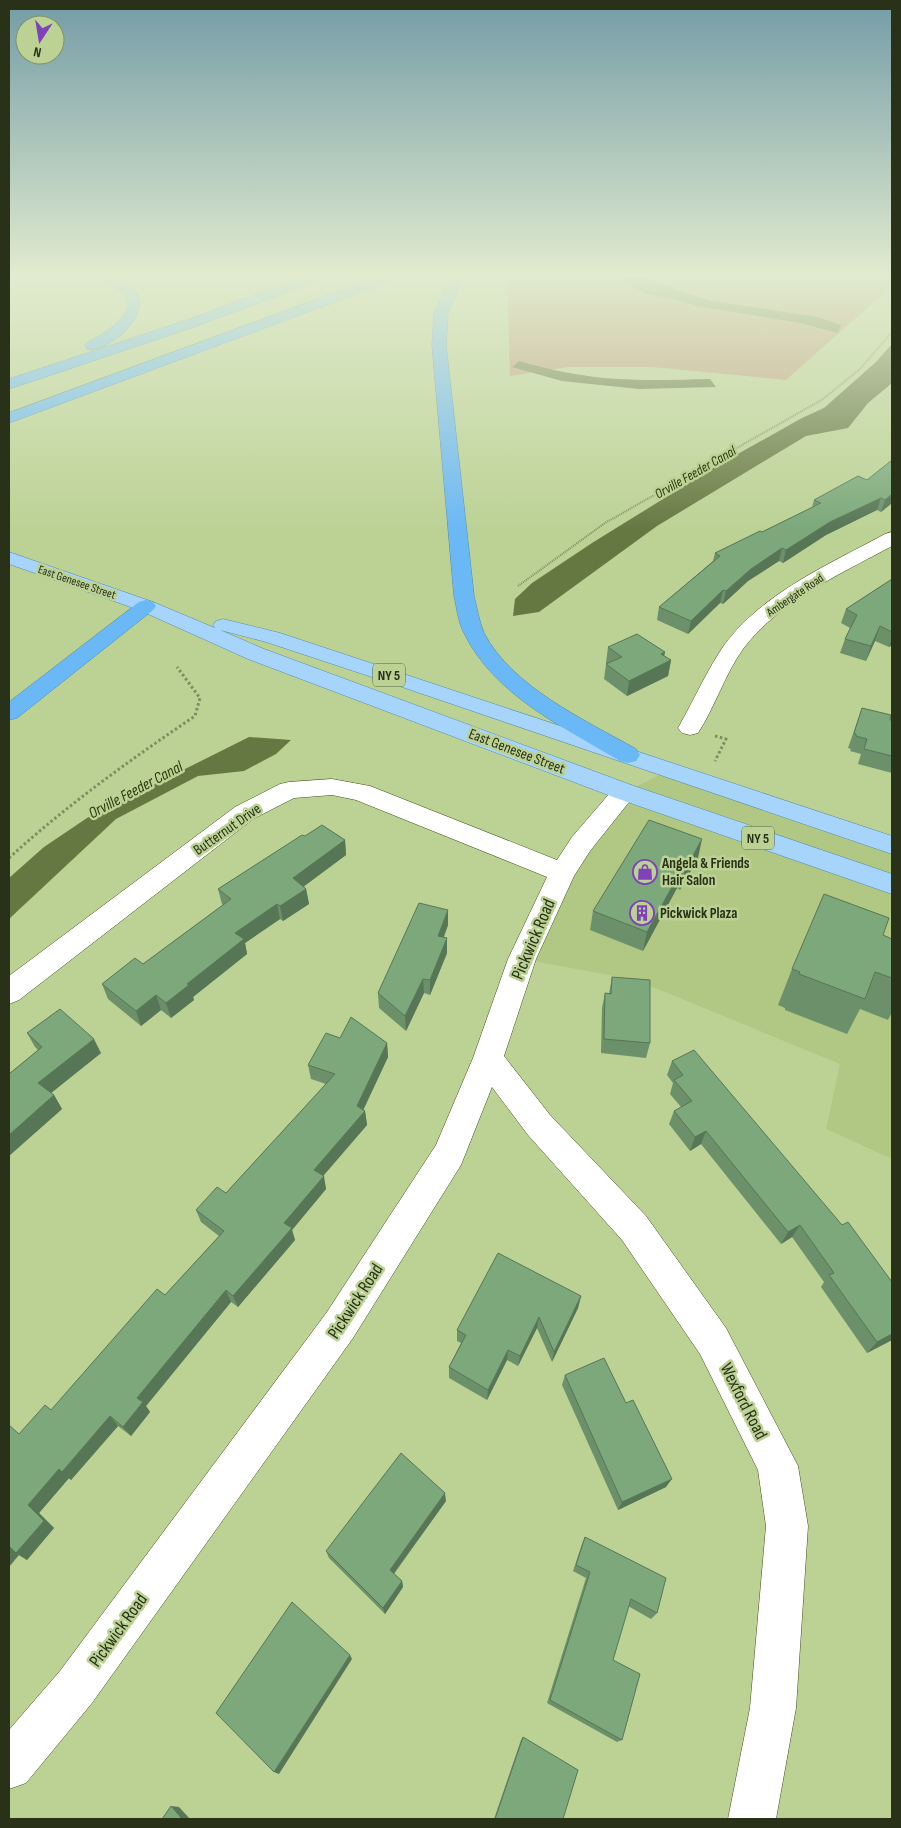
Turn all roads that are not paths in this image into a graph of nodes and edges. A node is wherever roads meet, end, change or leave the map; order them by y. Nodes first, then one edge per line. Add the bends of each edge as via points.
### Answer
1 (67, 359) edge
2 (81, 359) edge
3 (167, 359) edge
4 (440, 359) edge
5 (38, 374) junction
6 (9, 384) edge
7 (9, 418) edge
8 (892, 538) edge
9 (9, 558) edge
10 (146, 606) junction
11 (9, 713) edge
12 (690, 728) road end
13 (628, 756) junction
14 (669, 770) junction
15 (625, 792) junction
16 (892, 845) edge
17 (562, 872) junction
18 (892, 884) edge
19 (9, 992) edge
20 (488, 1058) junction
21 (9, 1766) edge
22 (752, 1819) edge

1 - 5 highway
2 - 5 highway
3 - 7 highway
4 - 13 highway via 464,596 473,632 491,662 536,700
5 - 6 highway
8 - 12 street, Ambergate Road via 819,578 767,612 734,647
9 - 10 main road, East Genesee Street / NY 5
10 - 11 highway
10 - 13 main road, East Genesee Street / NY 5 via 273,637
10 - 15 main road, East Genesee Street / NY 5 via 256,654
13 - 14 main road, East Genesee Street / NY 5
14 - 15 main road
14 - 16 main road, East Genesee Street / NY 5
15 - 17 street, Pickwick Road
15 - 18 main road, East Genesee Street / NY 5
17 - 19 street, Butternut Drive via 361,792 332,787 289,790 244,813
17 - 20 street, Pickwick Road via 522,959
20 - 21 street, Pickwick Road via 449,1154 340,1325 76,1687
20 - 22 street, Wexford Road via 539,1125 634,1228 713,1341 778,1466 787,1526 773,1708

